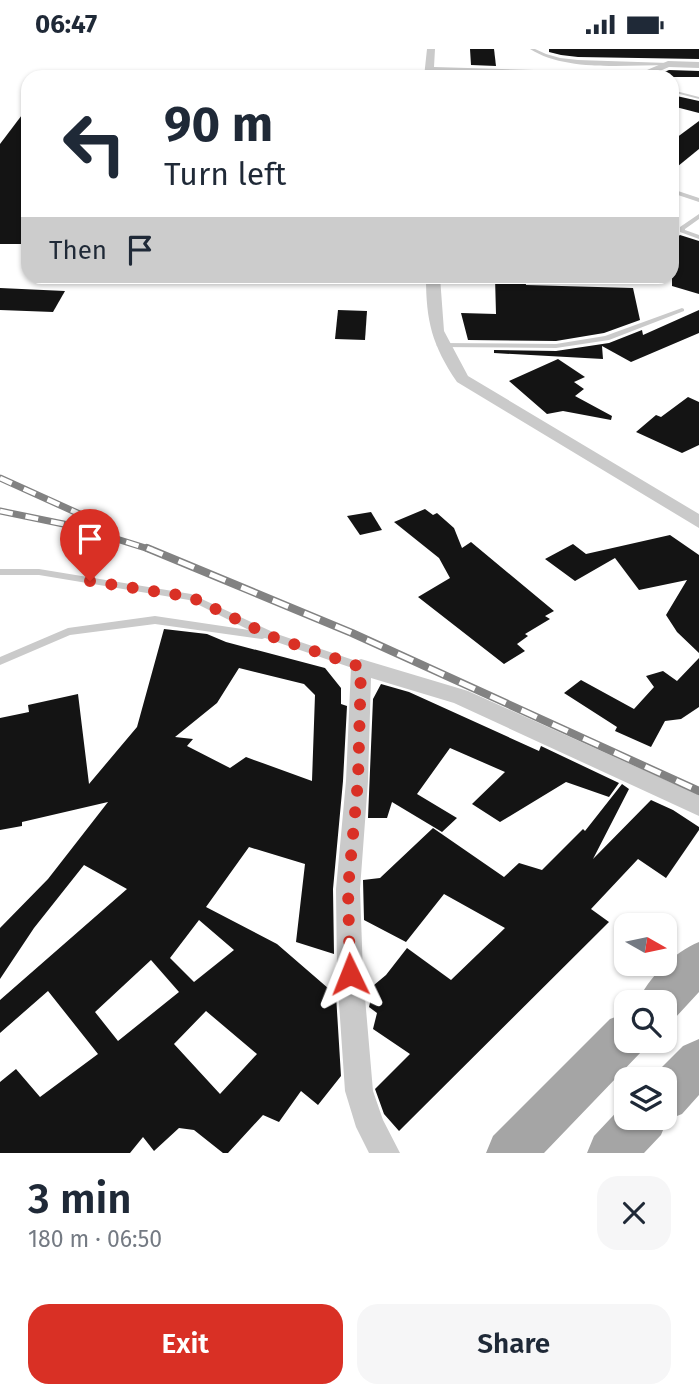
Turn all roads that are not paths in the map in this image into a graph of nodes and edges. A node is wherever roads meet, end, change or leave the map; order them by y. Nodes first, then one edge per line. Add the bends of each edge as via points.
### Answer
1 (532, 49) edge
2 (431, 53) edge
3 (668, 64) junction
4 (699, 65) edge
5 (439, 70) edge
6 (656, 70) edge
7 (679, 93) edge
8 (699, 98) edge
9 (679, 193) edge
10 (699, 200) edge
11 (699, 216) edge
12 (699, 237) edge
13 (433, 284) edge
14 (682, 310) dead end
15 (440, 345) junction
16 (699, 522) edge
17 (0, 572) edge
18 (273, 637) junction
19 (0, 661) edge
20 (361, 667) junction
21 (699, 806) edge
22 (699, 962) edge
23 (672, 990) edge
24 (614, 1047) edge
25 (699, 1062) edge
26 (677, 1085) edge
27 (633, 1130) edge
28 (385, 1153) edge
29 (510, 1153) edge
30 (611, 1153) edge

1 - 3 lane via 561,60
2 - 5 street
3 - 4 street
3 - 6 street
7 - 8 lane
9 - 10 lane
11 - 12 lane via 682,228
13 - 15 street via 433,315
14 - 15 lane via 606,338 556,346
15 - 16 street via 462,379
17 - 18 lane via 39,572 191,597
18 - 19 lane via 155,620 68,632
18 - 20 lane
20 - 21 street via 461,697
20 - 28 street via 358,781 348,889 350,974 359,1091 370,1127
22 - 23 main road
24 - 29 main road
25 - 26 main road
27 - 30 main road

